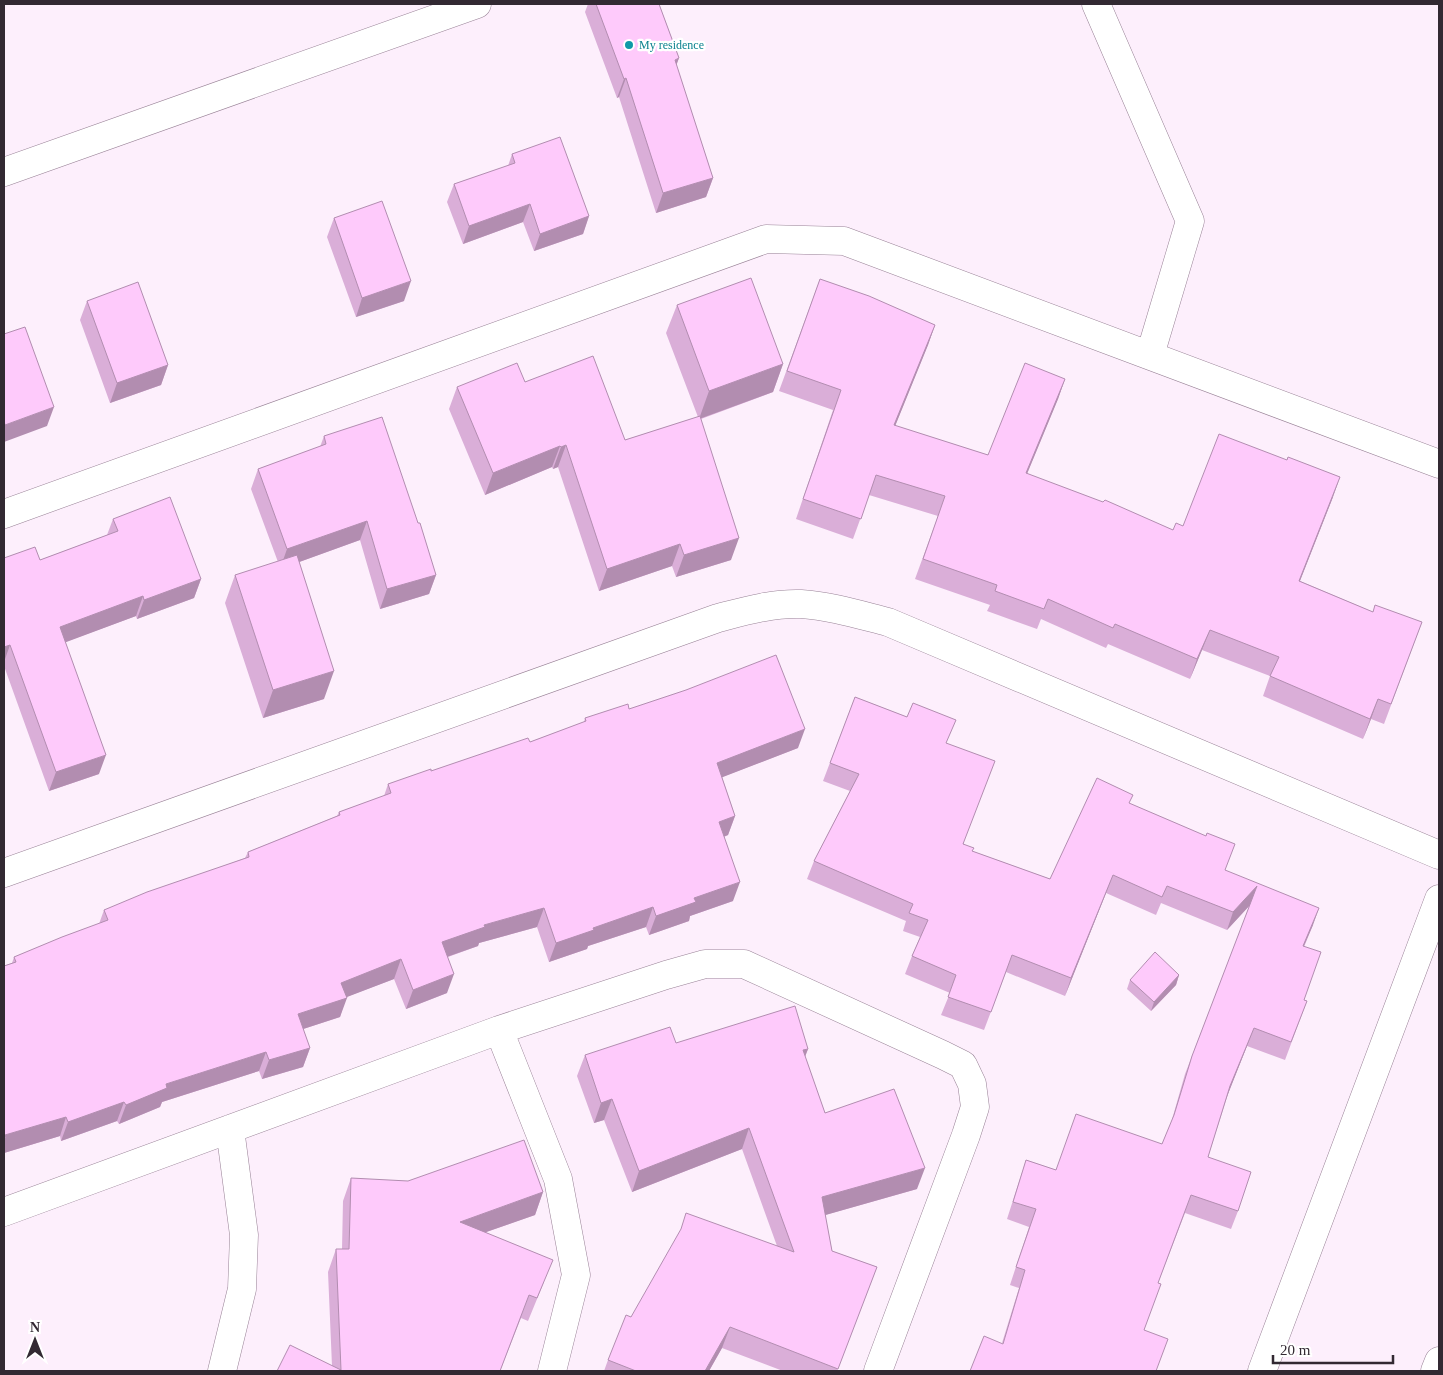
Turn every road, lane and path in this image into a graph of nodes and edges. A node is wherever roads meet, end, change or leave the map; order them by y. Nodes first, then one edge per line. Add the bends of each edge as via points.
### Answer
1 (477, 4) edge
2 (1096, 4) edge
3 (4, 172) edge
4 (1150, 355) junction
5 (1439, 464) edge
6 (4, 514) edge
7 (1439, 855) edge
8 (4, 873) edge
9 (1439, 899) edge
10 (499, 1030) junction
11 (230, 1129) junction
12 (4, 1212) edge
13 (1439, 1360) edge
14 (222, 1371) edge
15 (552, 1371) edge
16 (878, 1371) edge
17 (1262, 1371) edge
18 (1435, 1371) edge

1 - 3 street
2 - 4 street via 1190,220
4 - 5 street
4 - 6 street via 844,240 766,239
7 - 8 street via 888,622 842,610 800,604 758,608 718,618
9 - 17 street
10 - 11 street
10 - 15 street via 558,1180 576,1275
10 - 16 street via 705,964 744,964 962,1066 972,1084 975,1108
11 - 12 street
11 - 14 street via 244,1235 242,1289
13 - 18 street

